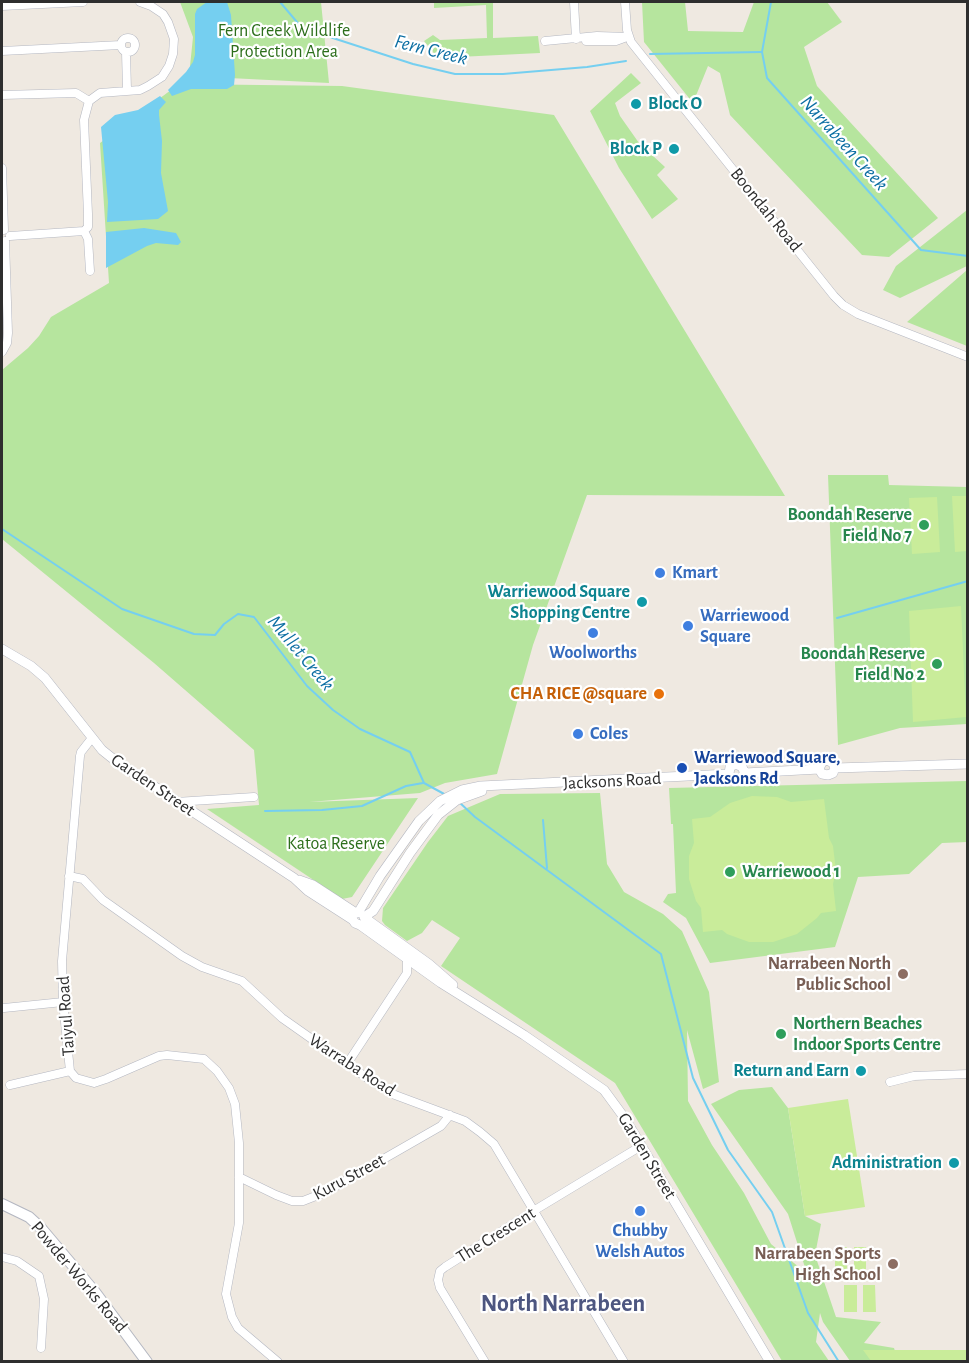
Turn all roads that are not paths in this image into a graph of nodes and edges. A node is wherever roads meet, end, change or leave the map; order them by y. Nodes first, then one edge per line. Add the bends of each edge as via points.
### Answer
1 (83, 2) edge
2 (140, 2) edge
3 (574, 2) edge
4 (625, 2) edge
5 (2, 6) edge
6 (628, 37) junction
7 (576, 39) junction
8 (545, 41) dead end
9 (2, 51) edge
10 (127, 90) junction
11 (2, 95) edge
12 (89, 101) junction
13 (2, 168) edge
14 (84, 231) junction
15 (4, 236) edge
16 (90, 271) dead end
17 (2, 352) edge
18 (968, 357) edge
19 (2, 649) edge
20 (92, 738) junction
21 (968, 764) edge
22 (254, 797) dead end
23 (176, 802) junction
24 (444, 803) junction
25 (69, 876) junction
26 (361, 918) junction
27 (407, 958) junction
28 (423, 968) junction
29 (407, 973) junction
30 (471, 1000) junction
31 (63, 1002) junction
32 (4, 1008) dead end
33 (347, 1064) junction
34 (70, 1071) junction
35 (968, 1074) edge
36 (890, 1082) dead end
37 (10, 1084) dead end
38 (450, 1115) junction
39 (641, 1146) junction
40 (239, 1177) junction
41 (2, 1204) edge
42 (535, 1210) junction
43 (2, 1257) edge
44 (40, 1348) dead end
45 (622, 1361) edge
46 (147, 1362) edge
47 (278, 1362) edge
48 (485, 1362) edge
49 (770, 1362) edge

1 - 5 street
2 - 10 street via 163,14 168,22 174,39 172,54 162,77 140,90
3 - 7 street
4 - 6 street
6 - 7 street
6 - 18 street, Boondah Road via 843,305
7 - 8 street
9 - 10 street via 124,48
10 - 12 street via 100,93
11 - 12 street via 76,93
12 - 14 street via 84,120 88,214
13 - 15 street
14 - 15 street
14 - 16 street
15 - 17 street via 8,333
19 - 20 street, Garden Street via 45,678
20 - 23 street, Garden Street via 117,762
20 - 25 street, Taiyul Road via 80,756
21 - 24 street, Jacksons Road via 835,768 827,760 819,769 745,773 739,780 729,774 496,785
22 - 23 street
23 - 26 street, Garden Street
24 - 26 street, Jacksons Road via 373,911
24 - 26 street, Jacksons Road via 418,821 380,876
25 - 31 street, Taiyul Road
25 - 33 street, Warraba Road via 83,879 103,900 182,956 242,981 282,1018
26 - 27 street, Garden Street
26 - 30 street, Garden Street via 429,964
27 - 28 street, Garden Street
27 - 29 street
28 - 29 street
28 - 30 street, Garden Street
29 - 33 street
30 - 39 street, Garden Street via 604,1090
31 - 32 street
31 - 34 street, Taiyul Road
33 - 38 street, Warraba Road via 395,1095
34 - 37 street
34 - 40 street, Taiyul Road via 76,1078 94,1083 159,1056 204,1059 229,1088 235,1104
35 - 36 street via 914,1076
38 - 40 street, Kuru Street via 441,1126 326,1192 303,1201 276,1196
38 - 42 street, Warraba Road via 465,1121 494,1144
39 - 42 street, The Crescent
39 - 49 street, Garden Street
40 - 47 street, Taiyul Road via 239,1222 226,1294 238,1328
41 - 46 main road, Powder Works Road via 29,1217 41,1228
42 - 45 street, Warraba Road
42 - 48 street, The Crescent via 445,1267 439,1276 440,1288
43 - 44 street via 39,1275 44,1299

